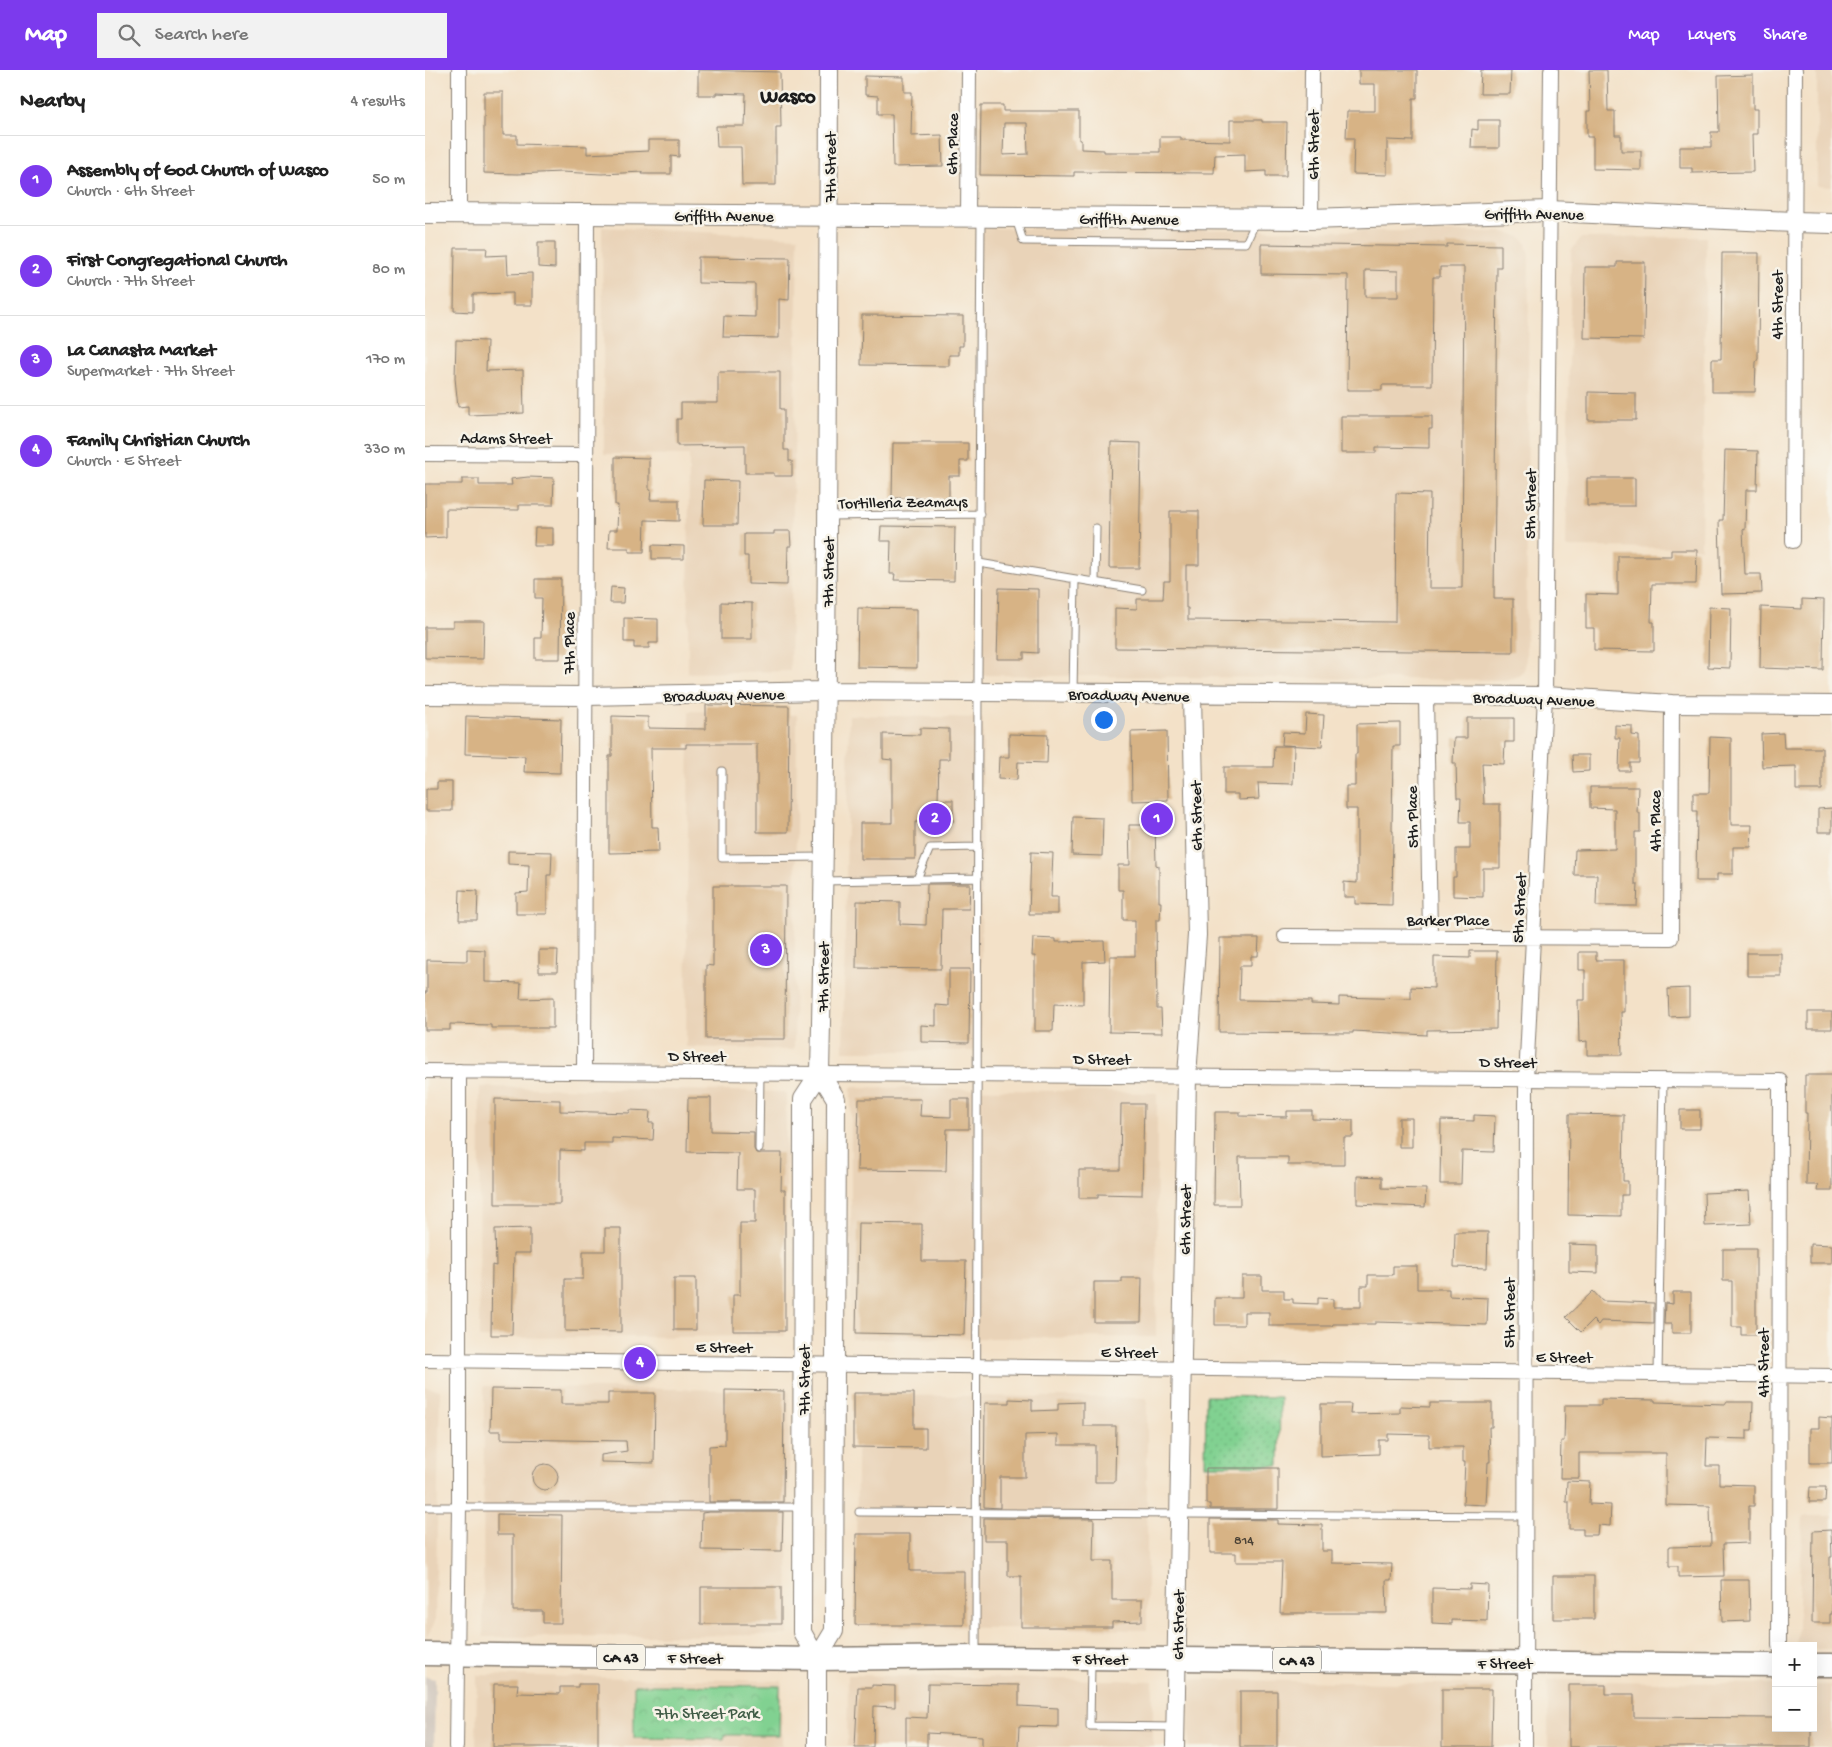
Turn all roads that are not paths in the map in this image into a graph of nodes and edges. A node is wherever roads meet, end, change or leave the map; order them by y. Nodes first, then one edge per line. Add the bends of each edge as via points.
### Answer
1 (459, 70) edge
2 (829, 70) edge
3 (969, 70) edge
4 (1312, 70) edge
5 (1551, 70) edge
6 (1795, 70) edge
7 (1549, 211) junction
8 (425, 213) edge
9 (459, 213) junction
10 (587, 214) junction
11 (829, 216) junction
12 (975, 217) junction
13 (1311, 219) junction
14 (1794, 222) junction
15 (1832, 223) edge
16 (425, 454) edge
17 (586, 455) junction
18 (980, 514) junction
19 (828, 516) junction
20 (1096, 528) dead end
21 (1793, 541) dead end
22 (979, 563) junction
23 (1075, 579) junction
24 (1095, 582) junction
25 (1142, 590) dead end
26 (825, 691) junction
27 (977, 692) junction
28 (1073, 693) junction
29 (1192, 694) junction
30 (425, 695) edge
31 (585, 696) junction
32 (1426, 696) junction
33 (1545, 696) junction
34 (1672, 704) junction
35 (1832, 705) edge
36 (722, 771) dead end
37 (977, 847) junction
38 (824, 858) junction
39 (977, 878) junction
40 (917, 879) junction
41 (824, 880) junction
42 (1285, 936) dead end
43 (1430, 937) junction
44 (1534, 937) junction
45 (1671, 938) joint
46 (425, 1071) edge
47 (459, 1071) junction
48 (585, 1072) junction
49 (760, 1072) junction
50 (821, 1073) junction
51 (977, 1075) junction
52 (1187, 1076) junction
53 (1526, 1079) junction
54 (1663, 1080) junction
55 (1780, 1081) joint
56 (759, 1149) dead end
57 (425, 1360) edge
58 (460, 1360) junction
59 (803, 1365) junction
60 (835, 1365) junction
61 (976, 1367) junction
62 (1182, 1369) junction
63 (1525, 1374) junction
64 (1658, 1374) junction
65 (1779, 1376) junction
66 (1832, 1376) edge
67 (425, 1507) edge
68 (459, 1507) junction
69 (802, 1507) junction
70 (859, 1512) dead end
71 (976, 1512) junction
72 (1179, 1515) junction
73 (1525, 1516) junction
74 (1779, 1642) edge
75 (425, 1654) edge
76 (457, 1654) junction
77 (976, 1657) junction
78 (1091, 1658) junction
79 (817, 1659) junction
80 (1176, 1659) junction
81 (1525, 1662) junction
82 (1772, 1665) edge
83 (1817, 1665) edge
84 (1832, 1665) edge
85 (1175, 1727) junction
86 (456, 1747) edge
87 (817, 1747) edge
88 (1175, 1747) edge
89 (1525, 1747) edge

1 - 9 street
2 - 11 street, 7th Street
3 - 12 street, 6th Place
4 - 13 street, 6th Street
5 - 7 street, 5th Street
6 - 14 street, 4th Street
7 - 13 main road, Griffith Avenue
7 - 14 main road, Griffith Avenue
7 - 33 street, 5th Street
8 - 9 main road, Griffith Avenue
9 - 10 main road, Griffith Avenue
10 - 11 main road, Griffith Avenue
10 - 17 street, 7th Place
11 - 12 main road, Griffith Avenue
11 - 19 street, 7th Street
12 - 13 main road, Griffith Avenue
12 - 18 lane
14 - 15 main road, Griffith Avenue
14 - 21 street, 4th Street
16 - 17 street, Adams Street
17 - 31 street, 7th Place
18 - 19 lane, Tortilleria Zeamays
18 - 22 lane
19 - 26 street, 7th Street
20 - 24 lane
22 - 23 lane
22 - 27 lane
23 - 24 lane
23 - 28 lane
24 - 25 lane
26 - 27 street, Broadway Avenue
26 - 31 street, Broadway Avenue
26 - 38 street, 7th Street
27 - 28 street, Broadway Avenue
27 - 37 lane
28 - 29 street, Broadway Avenue
29 - 32 street, Broadway Avenue
29 - 52 street, 6th Street via 1197,935
30 - 31 street, Broadway Avenue
31 - 48 street, 7th Place
32 - 33 street, Broadway Avenue
32 - 43 street, 5th Place
33 - 34 street, Broadway Avenue
33 - 44 street, 5th Street
34 - 35 street, Broadway Avenue
34 - 45 street, 4th Place
36 - 38 lane via 722,858
37 - 39 lane
37 - 40 lane via 930,848
38 - 41 street, 7th Street
39 - 40 lane
39 - 51 lane
40 - 41 lane
41 - 50 street, 7th Street
42 - 43 street, Barker Place
43 - 44 street, Barker Place
44 - 45 street, Barker Place
44 - 53 street, 5th Street
46 - 47 street, D Street
47 - 48 street, D Street
47 - 58 street
48 - 49 street, D Street
49 - 50 street, D Street
49 - 56 lane
50 - 51 street, D Street
50 - 59 street, 7th Street via 803,1099
50 - 60 street, 7th Street via 836,1099
51 - 52 street, D Street
51 - 61 lane
52 - 53 street, D Street
52 - 62 street, 6th Street
53 - 54 street, D Street
53 - 63 street, 5th Street
54 - 55 street, D Street
54 - 64 lane
55 - 65 street, 4th Street
57 - 58 street, E Street
58 - 59 street, E Street
58 - 68 street
59 - 60 street, E Street
59 - 69 street, 7th Street
60 - 61 street, E Street
60 - 79 street, 7th Street via 833,1631
61 - 62 street, E Street
61 - 71 lane
62 - 63 street, E Street
62 - 72 street, 6th Street
63 - 64 street, E Street
63 - 73 street, 5th Street
64 - 65 street, E Street
65 - 66 street, E Street
65 - 74 street, 4th Street
67 - 68 lane
68 - 69 lane
68 - 76 street
69 - 79 street, 7th Street via 802,1632
70 - 71 lane
71 - 72 lane
71 - 77 lane
72 - 73 lane
72 - 80 street, 6th Street
73 - 81 street, 5th Street
75 - 76 main road, F Street / CA 43
76 - 79 main road, F Street / CA 43
76 - 86 street
77 - 78 main road, F Street / CA 43
77 - 79 main road, F Street / CA 43
78 - 80 main road, F Street / CA 43
78 - 85 lane via 1090,1726
79 - 87 street, 7th Street
80 - 81 main road, F Street / CA 43
80 - 85 street, 6th Street
81 - 82 main road, F Street / CA 43
81 - 89 street, 5th Street
83 - 84 main road
85 - 88 street, 6th Street

